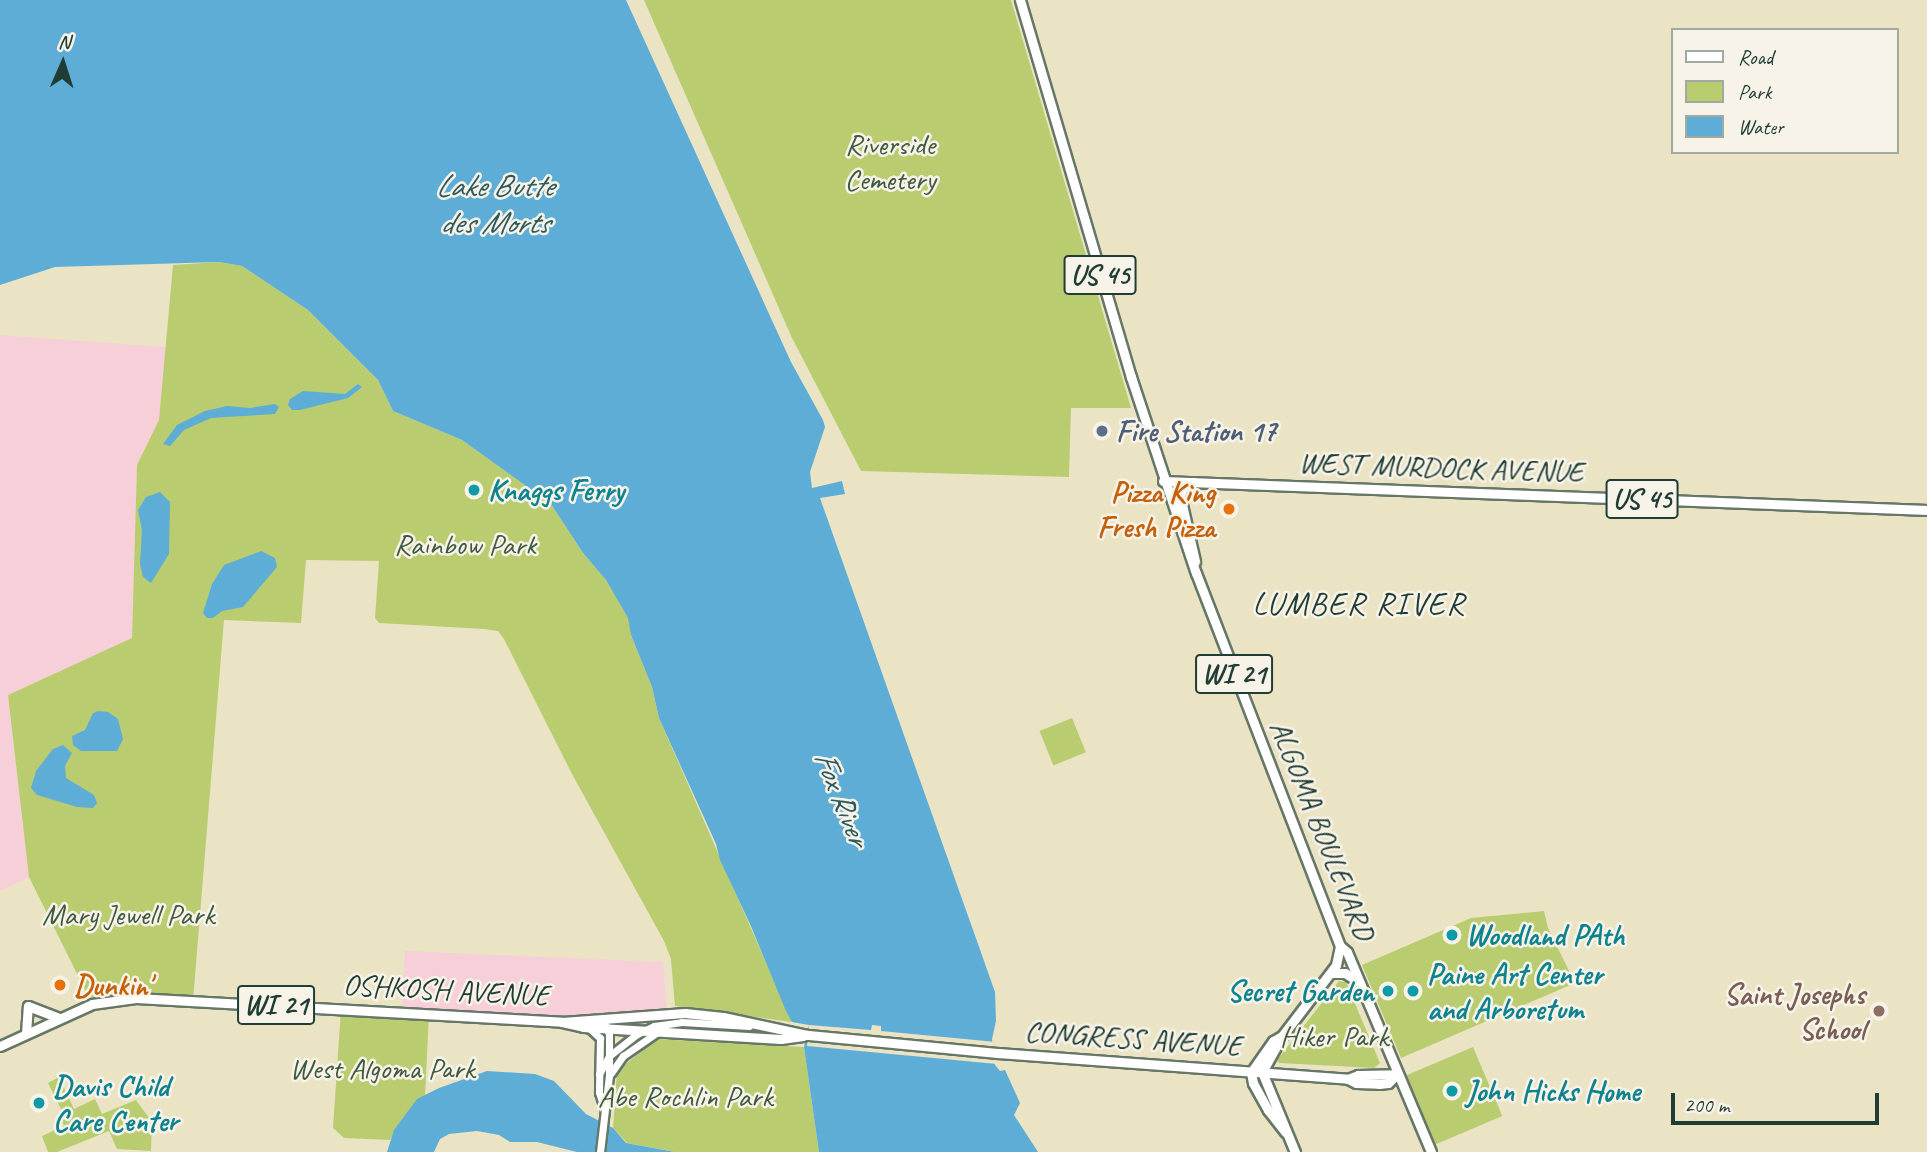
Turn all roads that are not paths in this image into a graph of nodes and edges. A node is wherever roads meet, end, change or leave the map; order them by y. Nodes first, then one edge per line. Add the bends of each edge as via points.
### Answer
1 (1020, 0) edge
2 (1163, 481) junction
3 (1195, 481) junction
4 (1927, 510) edge
5 (1196, 573) junction
6 (1340, 946) junction
7 (1331, 973) junction
8 (1359, 982) junction
9 (60, 1018) junction
10 (562, 1022) junction
11 (606, 1024) junction
12 (757, 1026) junction
13 (588, 1027) junction
14 (644, 1030) junction
15 (659, 1031) junction
16 (26, 1033) junction
17 (808, 1035) junction
18 (0, 1045) edge
19 (998, 1053) joint
20 (609, 1056) junction
21 (1256, 1072) junction
22 (599, 1074) junction
23 (1397, 1074) junction
24 (609, 1080) junction
25 (603, 1106) junction
26 (600, 1152) edge
27 (1295, 1152) edge
28 (1432, 1152) edge

1 - 2 main road, ALGOMA BOULEVARD / US 45
2 - 3 main road, WEST MURDOCK AVENUE / US 45
2 - 5 main road, ALGOMA BOULEVARD / WI 21
3 - 4 main road, WEST MURDOCK AVENUE / US 45
3 - 5 main road via 1183,488 1180,496
5 - 6 main road, ALGOMA BOULEVARD / WI 21
6 - 7 main road
6 - 8 main road, ALGOMA BOULEVARD / WI 21
7 - 8 main road via 1345,973
7 - 21 main road
8 - 23 main road, ALGOMA BOULEVARD / WI 21
9 - 10 main road, OSHKOSH AVENUE / WI 21 via 98,1002 136,998
9 - 16 main road, OSHKOSH AVENUE / WI 21
9 - 16 main road via 28,1006
10 - 11 main road, OSHKOSH AVENUE / WI 21
10 - 13 main road, OSHKOSH AVENUE / WI 21
11 - 12 main road, OSHKOSH AVENUE / WI 21 via 685,1013
11 - 13 main road, OSHKOSH AVENUE / WI 21
11 - 14 main road, OSHKOSH AVENUE / WI 21
11 - 20 street
12 - 14 street via 675,1022
12 - 17 main road, OSHKOSH AVENUE / WI 21
13 - 22 street via 600,1038
14 - 15 main road, OSHKOSH AVENUE / WI 21
14 - 20 street
15 - 17 main road, OSHKOSH AVENUE / WI 21 via 780,1039
15 - 24 street via 624,1056
16 - 18 main road, OSHKOSH AVENUE / WI 21
17 - 19 main road, OSHKOSH AVENUE / WI 21
19 - 21 main road, CONGRESS AVENUE / WI 21
20 - 22 street
20 - 24 street
21 - 23 main road, CONGRESS AVENUE / WI 21 via 1379,1084
21 - 27 main road
22 - 25 street
23 - 28 main road, ALGOMA BOULEVARD
24 - 25 street
25 - 26 street

